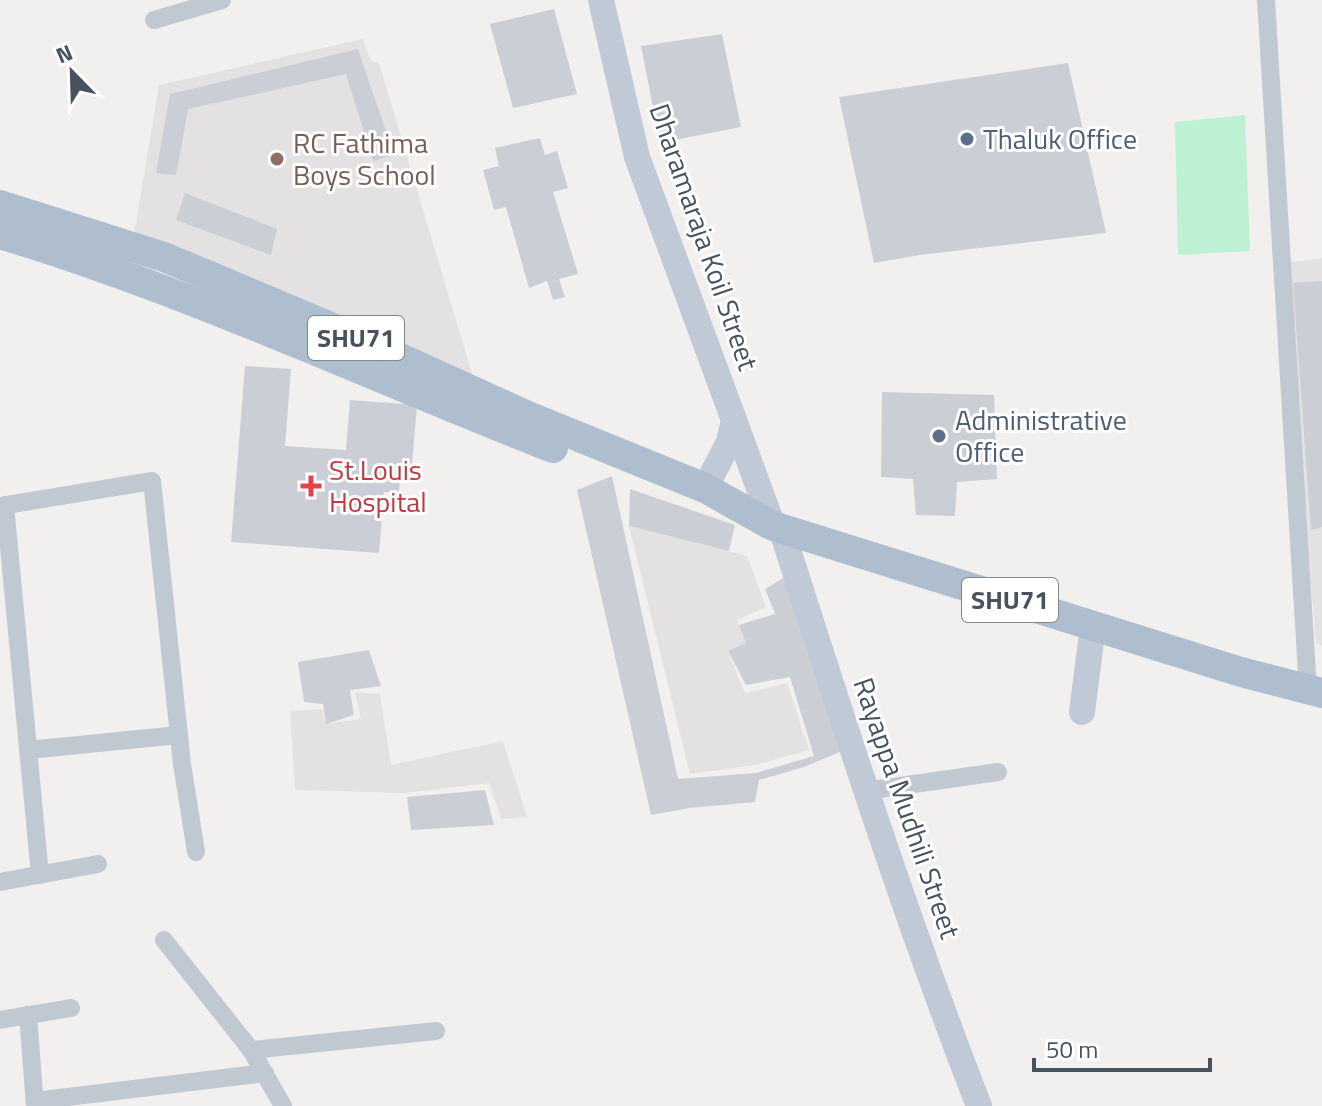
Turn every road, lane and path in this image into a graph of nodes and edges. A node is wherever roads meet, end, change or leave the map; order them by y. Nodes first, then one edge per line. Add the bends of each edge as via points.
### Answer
1 (222, 0) edge
2 (601, 0) edge
3 (1266, 0) edge
4 (154, 20) dead end
5 (0, 205) edge
6 (0, 234) edge
7 (350, 351) junction
8 (483, 408) junction
9 (734, 420) junction
10 (705, 488) junction
11 (3, 506) edge
12 (777, 527) junction
13 (1093, 626) junction
14 (1315, 692) edge
15 (1082, 712) dead end
16 (179, 735) junction
17 (28, 750) junction
18 (998, 772) dead end
19 (865, 791) junction
20 (196, 852) dead end
21 (98, 864) dead end
22 (40, 875) junction
23 (0, 882) edge
24 (164, 940) dead end
25 (71, 1008) dead end
26 (28, 1015) junction
27 (0, 1020) edge
28 (436, 1031) dead end
29 (251, 1050) junction
30 (265, 1073) junction
31 (35, 1103) edge
32 (283, 1106) edge
33 (979, 1106) edge

1 - 4 street
2 - 9 street, Dharamaraja Koil Street via 637,157
3 - 14 street
5 - 7 main road, SHU71 via 164,257
6 - 7 main road
7 - 8 main road, SHU71
8 - 10 main road, SHU71 via 545,423
8 - 12 main road via 704,507
9 - 10 street via 729,442
9 - 12 street, Dharamaraja Koil Street
10 - 12 main road, SHU71
11 - 16 street via 152,481
11 - 17 street
12 - 13 main road, SHU71
12 - 19 street, Rayappa Mudhili Street
13 - 14 main road, SHU71
13 - 15 street
16 - 17 street
16 - 20 street
17 - 22 street
18 - 19 street
19 - 33 street, Rayappa Mudhili Street
21 - 22 street
22 - 23 street
24 - 29 street
25 - 26 street
26 - 27 street
26 - 31 street
28 - 29 street
29 - 30 street
30 - 31 street
30 - 32 street

